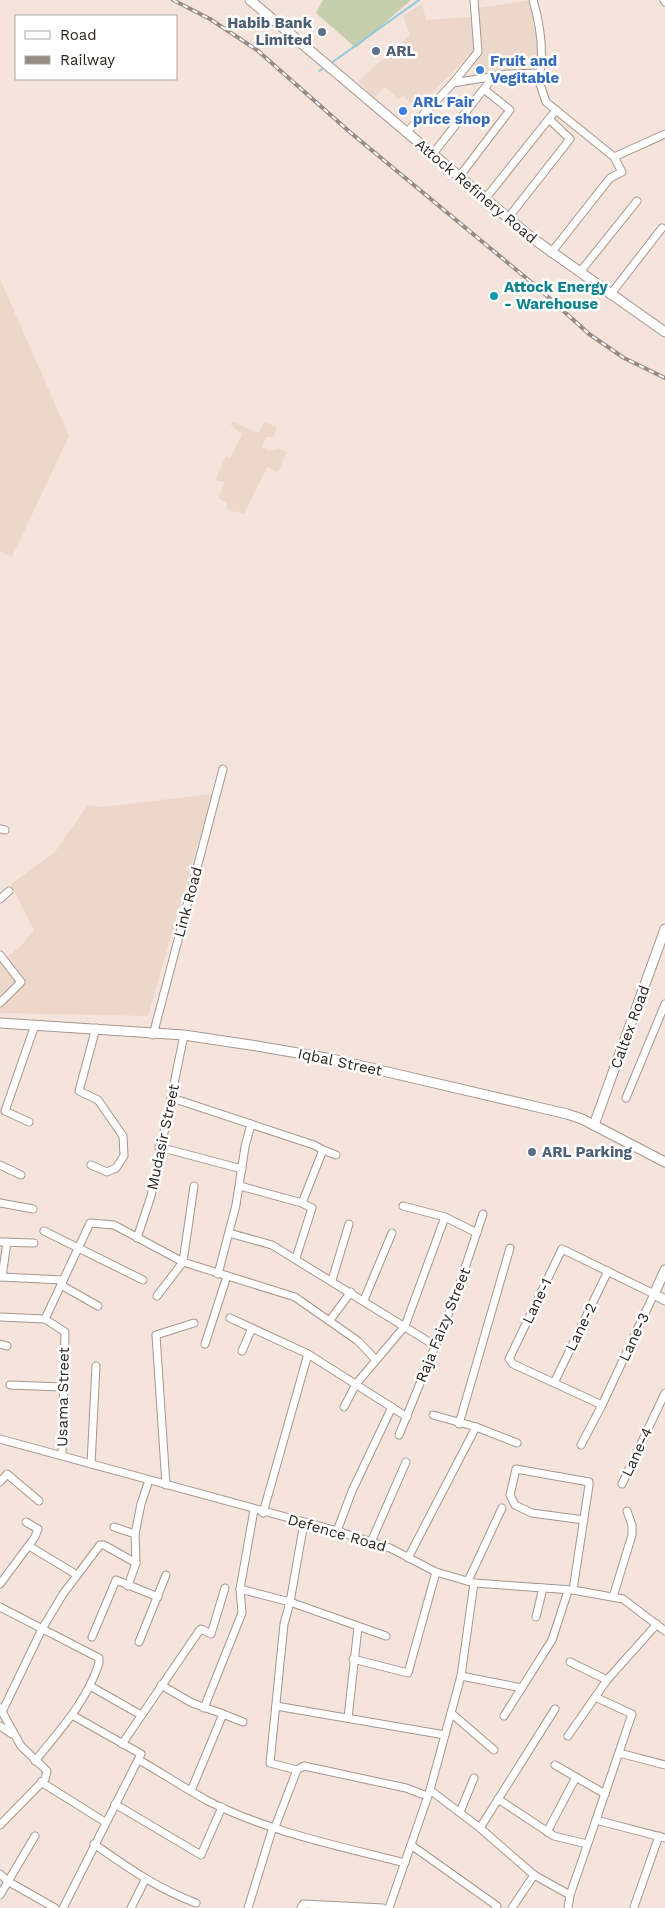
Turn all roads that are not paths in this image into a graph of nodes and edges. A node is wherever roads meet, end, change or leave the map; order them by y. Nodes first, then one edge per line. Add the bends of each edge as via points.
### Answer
1 (250, 0) edge
2 (474, 0) edge
3 (533, 0) edge
4 (540, 73) junction
5 (494, 76) junction
6 (453, 83) junction
7 (485, 90) junction
8 (556, 110) junction
9 (549, 119) junction
10 (406, 133) junction
11 (665, 134) edge
12 (432, 155) junction
13 (614, 157) junction
14 (459, 177) junction
15 (485, 199) junction
16 (637, 201) dead end
17 (508, 218) junction
18 (662, 228) dead end
19 (551, 253) junction
20 (580, 272) junction
21 (610, 295) junction
22 (665, 332) edge
23 (223, 769) dead end
24 (9, 891) dead end
25 (0, 899) edge
26 (665, 929) edge
27 (0, 955) edge
28 (0, 1003) edge
29 (664, 1009) edge
30 (0, 1023) edge
31 (35, 1025) junction
32 (96, 1028) junction
33 (153, 1035) junction
34 (184, 1035) junction
35 (626, 1098) dead end
36 (170, 1102) junction
37 (29, 1122) dead end
38 (251, 1124) junction
39 (594, 1125) junction
40 (159, 1147) junction
41 (323, 1150) junction
42 (336, 1155) dead end
43 (665, 1162) edge
44 (0, 1164) edge
45 (91, 1165) dead end
46 (242, 1169) junction
47 (21, 1175) dead end
48 (194, 1186) dead end
49 (240, 1186) junction
50 (0, 1203) edge
51 (302, 1203) junction
52 (404, 1206) dead end
53 (33, 1209) dead end
54 (483, 1214) dead end
55 (445, 1216) junction
56 (349, 1224) dead end
57 (44, 1231) dead end
58 (229, 1233) junction
59 (392, 1233) dead end
60 (477, 1233) junction
61 (137, 1238) junction
62 (3, 1242) edge
63 (34, 1244) dead end
64 (79, 1247) junction
65 (510, 1248) dead end
66 (296, 1258) junction
67 (183, 1262) junction
68 (665, 1270) edge
69 (608, 1271) junction
70 (218, 1274) junction
71 (227, 1276) junction
72 (1, 1277) edge
73 (143, 1280) dead end
74 (332, 1280) junction
75 (62, 1282) junction
76 (351, 1292) junction
77 (654, 1294) junction
78 (157, 1296) dead end
79 (364, 1300) junction
80 (665, 1300) edge
81 (98, 1306) dead end
82 (0, 1317) edge
83 (230, 1318) dead end
84 (45, 1320) junction
85 (330, 1320) junction
86 (194, 1323) dead end
87 (405, 1326) junction
88 (252, 1328) junction
89 (205, 1344) dead end
90 (434, 1345) junction
91 (242, 1351) dead end
92 (308, 1354) junction
93 (375, 1358) junction
94 (96, 1366) dead end
95 (554, 1383) junction
96 (10, 1384) dead end
97 (356, 1384) junction
98 (63, 1387) junction
99 (665, 1393) edge
100 (602, 1405) junction
101 (344, 1407) dead end
102 (392, 1407) junction
103 (433, 1415) dead end
104 (407, 1417) junction
105 (459, 1424) junction
106 (476, 1427) junction
107 (399, 1435) dead end
108 (0, 1440) edge
109 (517, 1443) dead end
110 (581, 1445) dead end
111 (62, 1455) junction
112 (406, 1462) dead end
113 (91, 1464) junction
114 (149, 1480) junction
115 (0, 1482) edge
116 (622, 1484) dead end
117 (166, 1485) junction
118 (39, 1501) dead end
119 (502, 1508) dead end
120 (254, 1510) junction
121 (627, 1511) dead end
122 (263, 1512) junction
123 (584, 1520) junction
124 (26, 1522) dead end
125 (304, 1523) junction
126 (114, 1527) dead end
127 (337, 1531) junction
128 (136, 1534) junction
129 (371, 1542) junction
130 (29, 1546) junction
131 (408, 1558) junction
132 (136, 1563) junction
133 (436, 1572) junction
134 (3, 1574) edge
135 (77, 1575) junction
136 (166, 1575) dead end
137 (471, 1582) junction
138 (0, 1584) edge
139 (128, 1586) junction
140 (225, 1588) dead end
141 (543, 1588) junction
142 (240, 1589) junction
143 (570, 1590) junction
144 (158, 1597) junction
145 (613, 1597) junction
146 (290, 1602) junction
147 (0, 1607) edge
148 (536, 1617) dead end
149 (657, 1624) junction
150 (358, 1627) junction
151 (42, 1629) junction
152 (665, 1631) edge
153 (386, 1636) dead end
154 (92, 1637) dead end
155 (139, 1642) dead end
156 (353, 1659) junction
157 (570, 1662) dead end
158 (461, 1676) junction
159 (607, 1680) junction
160 (161, 1685) junction
161 (90, 1686) junction
162 (522, 1688) junction
163 (595, 1697) junction
164 (276, 1706) junction
165 (204, 1708) junction
166 (555, 1709) dead end
167 (1, 1710) edge
168 (451, 1713) junction
169 (223, 1714) junction
170 (72, 1715) junction
171 (141, 1715) junction
172 (504, 1716) dead end
173 (348, 1718) junction
174 (243, 1722) dead end
175 (0, 1726) edge
176 (445, 1735) junction
177 (568, 1736) dead end
178 (16, 1737) junction
179 (122, 1744) junction
180 (494, 1750) dead end
181 (618, 1753) junction
182 (139, 1760) junction
183 (35, 1761) junction
184 (555, 1765) dead end
185 (665, 1765) edge
186 (297, 1770) junction
187 (474, 1778) dead end
188 (576, 1778) junction
189 (41, 1782) junction
190 (191, 1791) junction
191 (428, 1793) junction
192 (605, 1794) junction
193 (498, 1799) junction
194 (115, 1804) junction
195 (222, 1806) junction
196 (460, 1812) junction
197 (596, 1820) junction
198 (105, 1822) junction
199 (0, 1825) edge
200 (274, 1827) junction
201 (480, 1828) junction
202 (547, 1832) junction
203 (35, 1836) dead end
204 (662, 1837) edge
205 (94, 1844) junction
206 (587, 1844) junction
207 (411, 1845) junction
208 (405, 1863) junction
209 (0, 1874) edge
210 (534, 1875) junction
211 (145, 1880) junction
212 (8, 1882) junction
213 (0, 1895) edge
214 (570, 1895) junction
215 (196, 1903) dead end
216 (390, 1905) edge
217 (497, 1907) edge
218 (634, 1907) edge
219 (55, 1908) edge
220 (62, 1908) edge
221 (131, 1908) edge
222 (248, 1908) edge
223 (301, 1908) edge
224 (383, 1908) edge
225 (399, 1908) edge
226 (512, 1908) edge
227 (568, 1908) edge

1 - 10 street, Attock Refinery Road
2 - 6 street via 478,52
3 - 4 street via 543,54
4 - 5 street
4 - 8 street via 546,102
5 - 6 street
5 - 7 street
6 - 10 street
7 - 12 street
7 - 14 street via 510,110
8 - 9 street
8 - 13 street
9 - 15 street
9 - 17 street via 570,139
10 - 12 street, Attock Refinery Road
11 - 13 street
12 - 14 street, Attock Refinery Road
13 - 19 street via 622,172 610,178
14 - 15 street, Attock Refinery Road
15 - 17 street, Attock Refinery Road
16 - 20 street
17 - 19 street, Attock Refinery Road
18 - 21 street
19 - 20 street, Attock Refinery Road
20 - 21 street, Attock Refinery Road
21 - 22 street, Attock Refinery Road
23 - 33 street, Link Road
24 - 25 street
26 - 39 street, Caltex Road
27 - 28 street via 21,982
29 - 35 street
30 - 31 street, Iqbal Street
31 - 32 street, Iqbal Street
31 - 37 street via 5,1111
32 - 33 street, Iqbal Street
32 - 45 street via 79,1091 98,1100 123,1136 124,1156 116,1168 107,1172
33 - 34 street, Iqbal Street
34 - 36 street, Mudasir Street
34 - 39 street, Iqbal Street via 332,1059 560,1112
36 - 38 street via 175,1100
36 - 40 street, Mudasir Street
38 - 41 street
38 - 46 street
39 - 43 street, Iqbal Street
40 - 46 street
40 - 61 street, Mudasir Street via 151,1196
41 - 42 street
41 - 51 street
44 - 47 street
46 - 49 street
48 - 67 street
49 - 51 street
49 - 58 street
50 - 53 street
51 - 66 street via 312,1208
52 - 55 street
54 - 60 street, Raja Faizy Street
55 - 60 street
55 - 87 street
56 - 74 street
57 - 64 street
58 - 66 street via 272,1245
58 - 70 street
59 - 79 street
60 - 90 street, Raja Faizy Street via 456,1295
61 - 64 street via 114,1225 90,1223
61 - 67 street
62 - 63 street
62 - 72 street
64 - 73 street
64 - 75 street
65 - 105 street
66 - 74 street
67 - 70 street
67 - 78 street
68 - 77 street, Lane-3
69 - 77 street
69 - 95 street, Lane-2
69 - 95 street, Lane-1 via 562,1249 511,1353 509,1359 513,1364
70 - 71 street
71 - 85 street via 295,1297
71 - 89 street
72 - 75 street
74 - 76 street
75 - 81 street
75 - 84 street
76 - 79 street
76 - 85 street
77 - 80 street
77 - 100 street, Lane-3
79 - 87 street
82 - 84 street
83 - 88 street
84 - 98 street, Usama Street via 65,1332
85 - 93 street
86 - 117 street via 156,1335
87 - 90 street
87 - 93 street
88 - 91 street
88 - 92 street
90 - 104 street, Raja Faizy Street
92 - 97 street
92 - 122 street
93 - 97 street
94 - 113 street
95 - 100 street
96 - 98 street
97 - 101 street
97 - 102 street
98 - 111 street, Usama Street
99 - 116 street, Lane-4
100 - 110 street, Lane-3
102 - 104 street
102 - 127 street via 352,1491
103 - 105 street
104 - 107 street, Raja Faizy Street
105 - 106 street
106 - 109 street
106 - 131 street
108 - 111 street, Defence Road
111 - 113 street, Defence Road
112 - 129 street
113 - 114 street, Defence Road
114 - 117 street, Defence Road
114 - 128 street
115 - 118 street via 8,1474
117 - 120 street, Defence Road
119 - 137 street
120 - 122 street, Defence Road
120 - 142 street
121 - 145 street via 632,1535
122 - 125 street, Defence Road
123 - 123 street via 589,1482 516,1469 510,1495 515,1505 532,1512
123 - 143 street
124 - 130 street via 38,1529
125 - 127 street, Defence Road
125 - 146 street
126 - 128 street
127 - 129 street, Defence Road
128 - 132 street
129 - 131 street, Defence Road
130 - 134 street
130 - 135 street
131 - 133 street, Defence Road
132 - 135 street via 100,1545
132 - 139 street
133 - 137 street, Defence Road
133 - 156 street via 408,1673
134 - 138 street
135 - 151 street
136 - 144 street
137 - 141 street, Defence Road
137 - 158 street
139 - 144 street
139 - 154 street via 116,1580
140 - 160 street via 211,1634 199,1631
141 - 143 street, Defence Road
141 - 148 street
142 - 146 street
142 - 165 street via 242,1613
143 - 145 street, Defence Road
143 - 162 street via 552,1640
144 - 155 street
145 - 149 street, Defence Road via 623,1599
146 - 150 street
146 - 164 street via 284,1624
147 - 151 street
149 - 152 street, Defence Road
149 - 159 street
150 - 153 street
150 - 156 street
151 - 161 street via 99,1658
151 - 167 street
156 - 173 street
157 - 159 street
158 - 162 street
158 - 168 street
159 - 163 street
160 - 165 street
160 - 171 street
161 - 170 street
161 - 171 street
162 - 172 street
163 - 177 street
163 - 181 street via 632,1714
164 - 173 street
164 - 186 street via 270,1763
165 - 169 street
166 - 193 street
167 - 178 street
168 - 176 street
168 - 180 street
169 - 174 street
169 - 190 street
170 - 179 street
170 - 183 street
171 - 179 street
173 - 176 street
175 - 178 street
176 - 191 street
178 - 183 street
179 - 182 street via 141,1754
181 - 185 street
181 - 192 street
182 - 190 street
182 - 194 street
183 - 189 street via 47,1771
184 - 188 street
186 - 191 street via 307,1766
186 - 200 street
187 - 196 street
188 - 192 street
188 - 202 street
189 - 198 street
189 - 199 street
190 - 195 street
191 - 196 street
191 - 207 street
192 - 197 street
193 - 201 street
193 - 202 street
194 - 195 street via 201,1855
194 - 198 street
195 - 200 street
196 - 201 street
197 - 204 street
197 - 206 street
198 - 205 street
200 - 208 street
200 - 222 street
201 - 210 street
202 - 206 street
203 - 212 street
204 - 218 street
205 - 211 street
205 - 220 street
206 - 214 street
207 - 208 street
207 - 217 street
208 - 216 street
209 - 212 street
210 - 214 street
210 - 226 street
211 - 215 street
211 - 221 street
212 - 213 street
212 - 219 street
214 - 227 street
216 - 225 street
223 - 224 street via 303,1904

